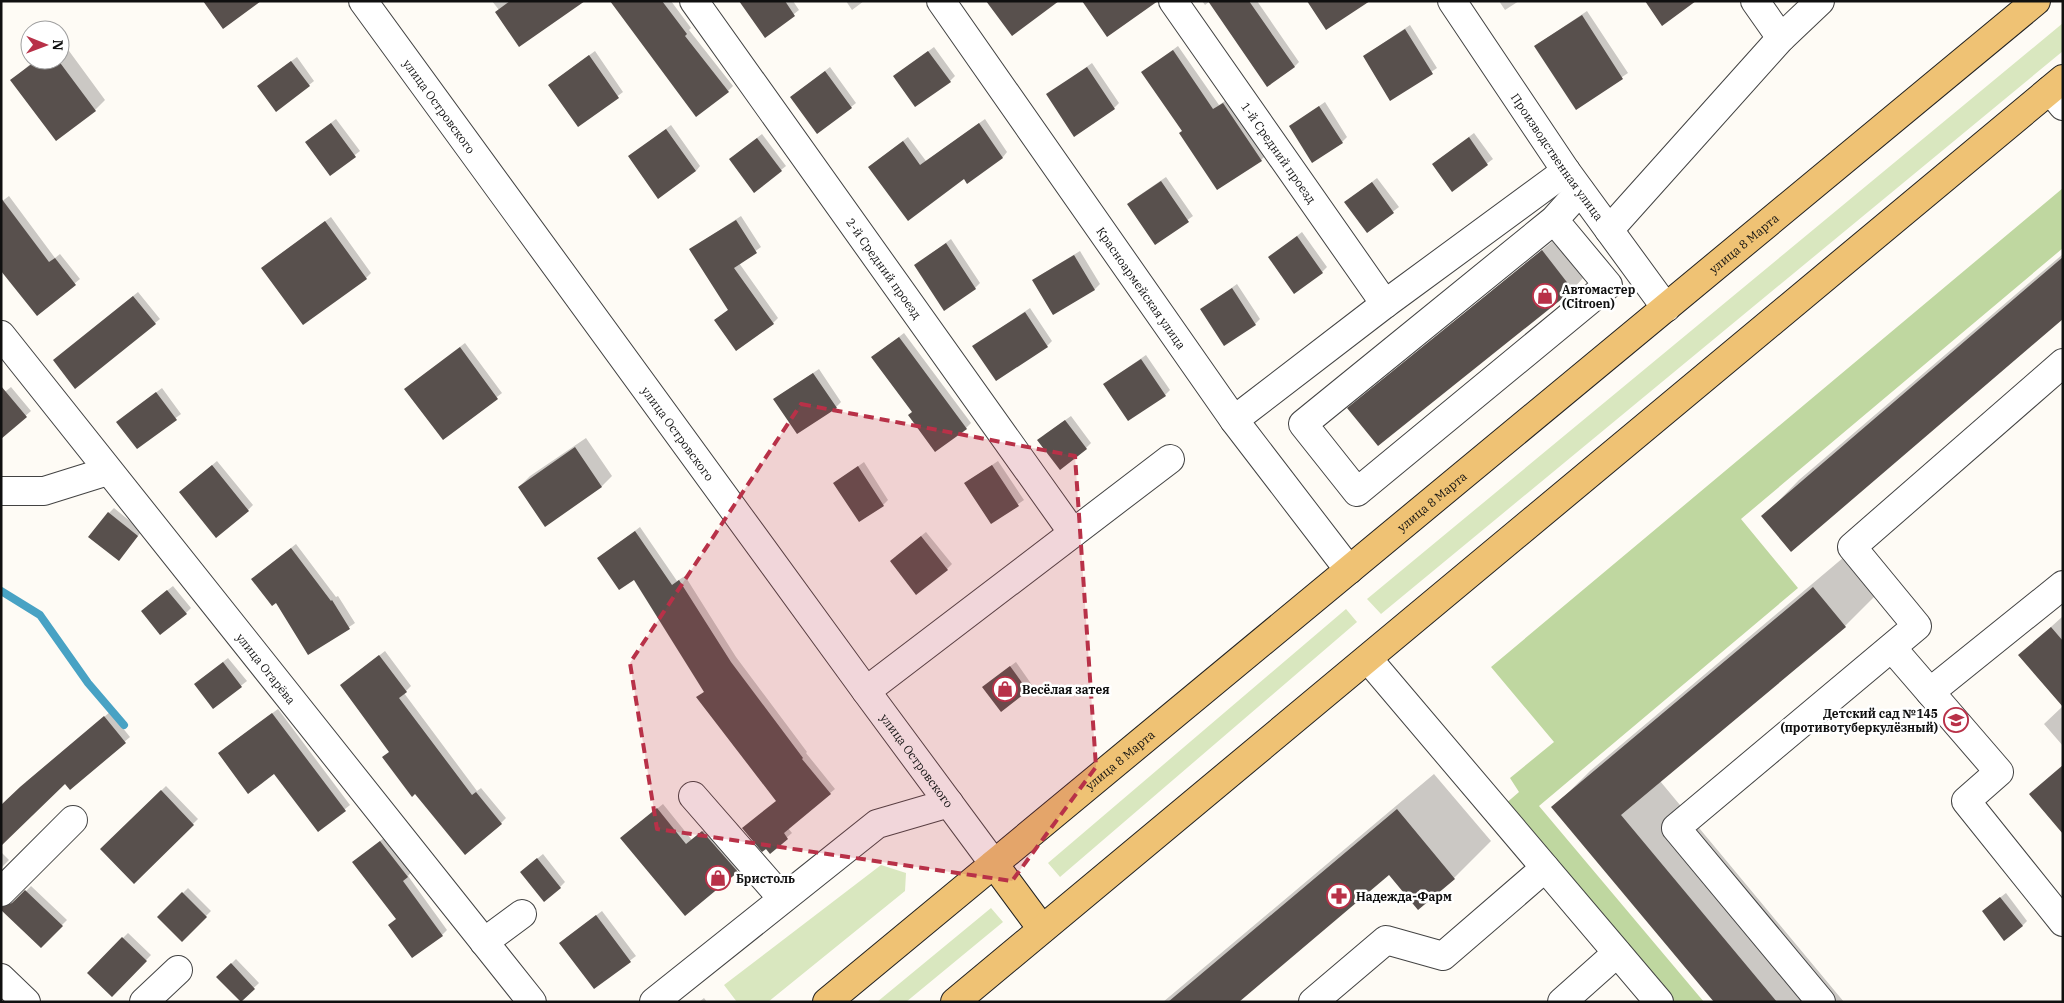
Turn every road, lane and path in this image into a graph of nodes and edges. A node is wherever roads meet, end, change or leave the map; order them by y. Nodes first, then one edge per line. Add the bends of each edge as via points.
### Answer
1 (363, 1) edge
2 (694, 1) edge
3 (940, 1) edge
4 (1173, 1) edge
5 (1452, 1) edge
6 (1755, 1) edge
7 (1820, 1) edge
8 (2036, 1) edge
9 (1781, 38) junction
10 (2059, 92) edge
11 (1573, 181) junction
12 (1554, 220) junction
13 (1609, 230) junction
14 (1385, 304) junction
15 (1666, 308) junction
16 (1, 335) edge
17 (2063, 363) edge
18 (1234, 420) junction
19 (1170, 459) dead end
20 (108, 471) junction
21 (1, 491) edge
22 (1074, 533) junction
23 (1349, 570) junction
24 (2063, 584) edge
25 (1892, 648) junction
26 (1368, 659) junction
27 (866, 692) junction
28 (1930, 692) junction
29 (693, 796) dead end
30 (949, 804) junction
31 (73, 820) dead end
32 (994, 864) junction
33 (1545, 868) junction
34 (1, 892) edge
35 (782, 898) junction
36 (522, 914) dead end
37 (2063, 922) edge
38 (1042, 929) junction
39 (484, 942) junction
40 (1617, 953) junction
41 (178, 970) dead end
42 (1, 978) edge
43 (26, 1002) edge
44 (144, 1002) edge
45 (532, 1002) edge
46 (654, 1002) edge
47 (828, 1002) edge
48 (955, 1002) edge
49 (1313, 1002) edge
50 (1562, 1002) edge
51 (1659, 1002) edge
52 (1821, 1002) edge

1 - 27 street, улица Островского
2 - 22 street, 2-й Средний проезд
3 - 18 street, Красноармейская улица
4 - 14 street, 1-й Средний проезд
5 - 11 street, Производственная улица
6 - 9 street
7 - 9 street
8 - 15 main road, улица 8 Марта
9 - 13 street
10 - 26 main road
11 - 12 street
11 - 13 street, Производственная улица
11 - 14 street
12 - 12 street via 1303,424 1357,492 1608,285
13 - 15 street, Производственная улица
14 - 18 street
15 - 23 main road, улица 8 Марта
16 - 20 street, улица Огарёва
17 - 25 street via 1852,547 1917,626
18 - 23 street, Красноармейская улица
19 - 22 street
20 - 21 street via 44,491
20 - 39 street, улица Огарёва
22 - 27 street
23 - 32 main road, улица 8 Марта
24 - 28 street
25 - 28 street
25 - 52 street via 1676,828
26 - 33 street
26 - 38 main road
27 - 30 street, улица Островского
28 - 37 street via 1999,772 1966,801
29 - 35 street
30 - 32 street, улица Островского
30 - 35 street via 877,824
31 - 34 street
32 - 38 main road
32 - 47 main road, улица 8 Марта
33 - 40 street
33 - 49 street via 1444,956 1386,940
35 - 46 street
36 - 39 street
38 - 48 main road
39 - 45 street, улица Огарёва
40 - 50 street
40 - 51 street
41 - 44 street
42 - 43 street

